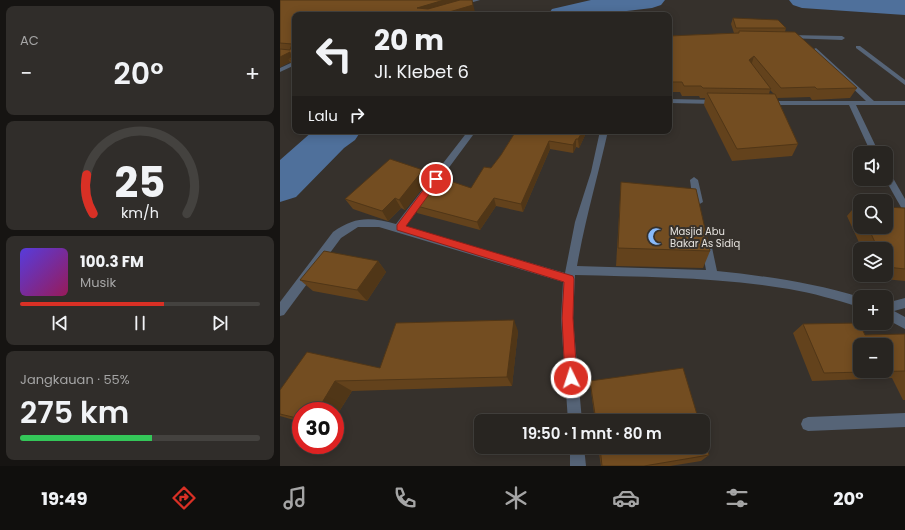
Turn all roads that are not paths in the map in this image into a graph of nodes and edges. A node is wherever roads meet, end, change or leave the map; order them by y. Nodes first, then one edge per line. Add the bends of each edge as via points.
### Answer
1 (478, 0) edge
2 (457, 6) edge
3 (782, 37) edge
4 (842, 38) dead end
5 (858, 46) dead end
6 (816, 50) edge
7 (292, 64) edge
8 (280, 70) edge
9 (905, 83) edge
10 (672, 101) edge
11 (723, 102) edge
12 (761, 103) edge
13 (872, 103) junction
14 (905, 103) edge
15 (852, 104) junction
16 (470, 134) edge
17 (603, 134) edge
18 (872, 146) edge
19 (694, 180) dead end
20 (893, 186) edge
21 (905, 207) edge
22 (700, 209) edge
23 (400, 227) junction
24 (704, 231) edge
25 (570, 275) junction
26 (712, 275) junction
27 (853, 300) edge
28 (905, 302) edge
29 (893, 306) edge
30 (280, 311) edge
31 (893, 317) edge
32 (905, 323) edge
33 (574, 414) edge
34 (905, 420) edge
35 (808, 424) dead end
36 (577, 454) edge
37 (578, 466) edge

1 - 2 street
3 - 4 street
5 - 9 street
6 - 13 street
7 - 8 street
10 - 11 street
12 - 15 street via 773,100
13 - 14 street
13 - 15 street
15 - 18 street
16 - 23 street
17 - 25 street via 580,222
19 - 22 street
20 - 21 street
23 - 25 street
23 - 30 street via 369,222 357,223 346,228 337,235
24 - 26 street
25 - 26 street
25 - 33 street via 567,318
26 - 27 street via 798,286
28 - 29 street
31 - 32 street
34 - 35 street
36 - 37 street

